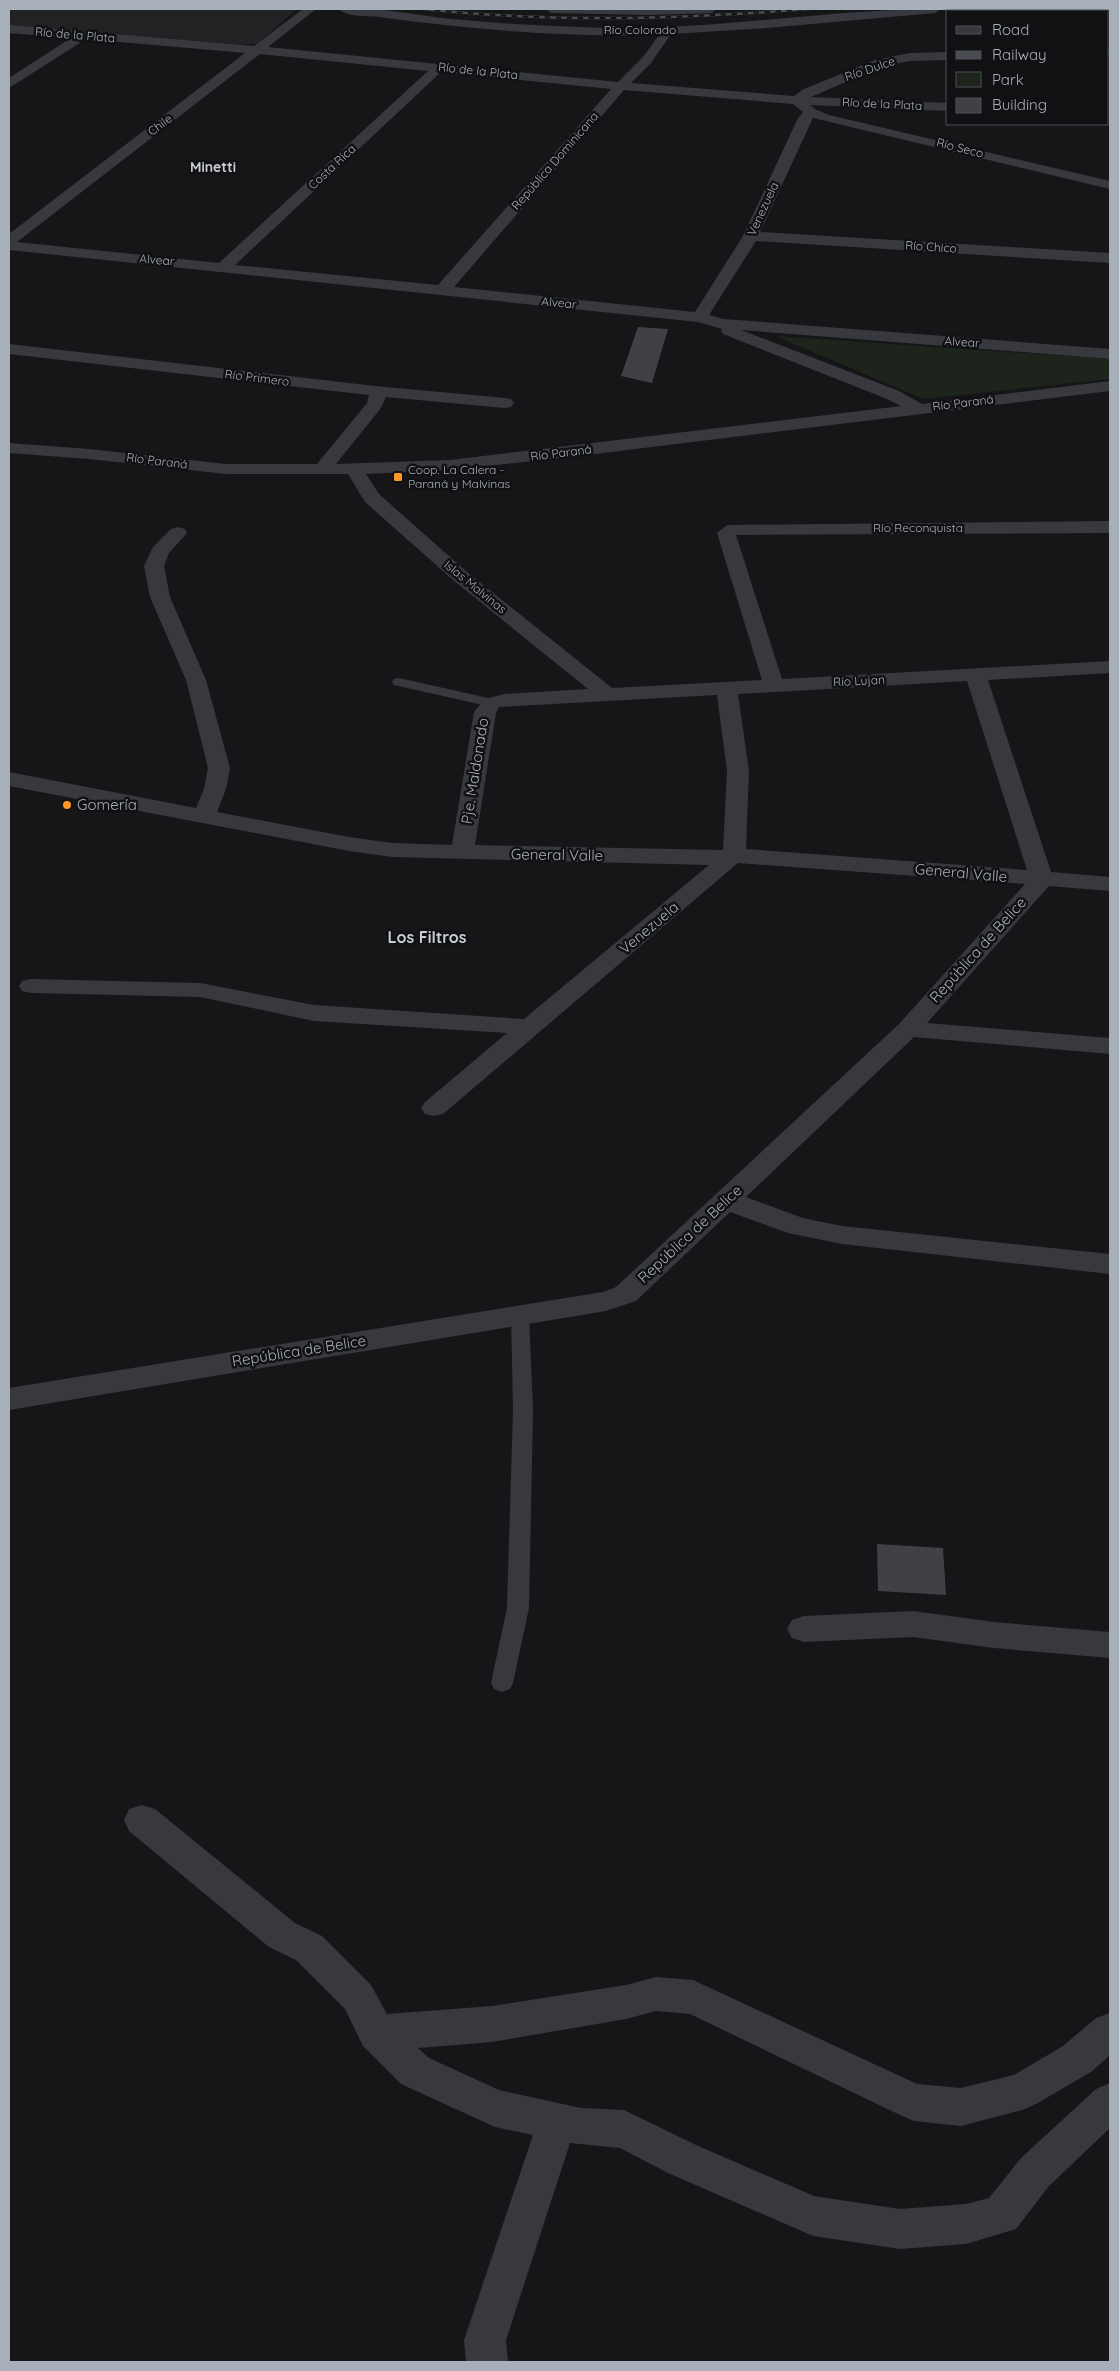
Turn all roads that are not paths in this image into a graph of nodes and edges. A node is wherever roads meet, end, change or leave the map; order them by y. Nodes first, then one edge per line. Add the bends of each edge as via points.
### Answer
1 (310, 9) edge
2 (345, 9) edge
3 (451, 9) edge
4 (552, 9) edge
5 (711, 9) edge
6 (935, 9) edge
7 (425, 20) junction
8 (9, 29) edge
9 (665, 31) junction
10 (82, 36) junction
11 (259, 50) junction
12 (946, 56) edge
13 (439, 68) junction
14 (9, 84) edge
15 (621, 86) junction
16 (797, 100) junction
17 (946, 107) edge
18 (810, 112) junction
19 (1110, 185) edge
20 (751, 236) junction
21 (9, 241) edge
22 (12, 253) edge
23 (1110, 258) edge
24 (224, 267) junction
25 (442, 291) junction
26 (700, 317) junction
27 (723, 324) junction
28 (9, 349) edge
29 (1110, 354) edge
30 (1110, 386) edge
31 (375, 391) junction
32 (505, 403) dead end
33 (919, 409) junction
34 (9, 448) edge
35 (322, 469) junction
36 (354, 469) junction
37 (1110, 527) edge
38 (178, 533) dead end
39 (1110, 667) edge
40 (976, 675) junction
41 (399, 682) dead end
42 (774, 685) junction
43 (727, 688) junction
44 (607, 694) junction
45 (498, 702) junction
46 (9, 779) edge
47 (205, 815) junction
48 (462, 854) junction
49 (734, 855) junction
50 (1042, 880) junction
51 (1110, 884) edge
52 (31, 986) dead end
53 (532, 1027) junction
54 (908, 1029) junction
55 (1110, 1046) edge
56 (434, 1108) dead end
57 (726, 1200) junction
58 (1110, 1264) edge
59 (520, 1314) junction
60 (9, 1399) edge
61 (804, 1629) dead end
62 (1110, 1645) edge
63 (502, 1683) dead end
64 (142, 1820) dead end
65 (1110, 2031) edge
66 (377, 2033) junction
67 (1110, 2102) edge
68 (557, 2122) junction
69 (487, 2362) edge

1 - 11 street, Chile
2 - 7 street, Río Colorado
3 - 7 street via 442,16
4 - 5 street
6 - 9 street, Río Colorado
7 - 9 street, Río Colorado via 519,28
8 - 10 street, Río de la Plata
9 - 15 street, República Dominicana via 665,37
10 - 11 street, Río de la Plata
10 - 14 street
11 - 13 street, Río de la Plata
11 - 21 street, Chile
12 - 16 street, Río Dulce via 910,57 880,63
13 - 15 street, Río de la Plata
13 - 24 street, Costa Rica
15 - 16 street, Río de la Plata
15 - 25 street, República Dominicana
16 - 17 street, Río de la Plata
16 - 18 street
18 - 19 street, Río Seco
18 - 20 street, Venezuela
20 - 23 street, Río Chico
20 - 26 street, Venezuela
22 - 24 street, Alvear via 31,248
24 - 25 street, Alvear
25 - 26 street, Alvear
26 - 27 street, Alvear
27 - 29 street, Alvear
27 - 33 street via 741,337 893,395
28 - 31 street, Río Primero
30 - 33 street, Río Paraná
31 - 32 street, Río Primero
31 - 35 street via 378,398 375,404
33 - 36 street, Río Paraná via 515,458
34 - 35 street, Río Paraná via 226,469
35 - 36 street, Río Paraná
36 - 44 street, Islas Malvinas via 372,498 460,576
37 - 42 street, Río Reconquista via 734,529 726,533
38 - 47 street via 160,550 154,566 160,597 196,680 219,768
39 - 40 street, Río Lujan
40 - 42 street, Río Lujan
40 - 50 street
41 - 45 lane
42 - 43 street, Río Lujan
43 - 44 street, Río Lujan
43 - 49 street via 738,771
44 - 45 street, Río Lujan
45 - 48 street, Pje. Maldonado via 484,712
46 - 47 street, General Valle
47 - 48 street, General Valle via 349,844
48 - 49 street, General Valle via 698,858
49 - 50 street, General Valle
49 - 53 street, Venezuela
50 - 51 street, General Valle
50 - 54 street, República de Belice
52 - 53 street via 200,990 314,1013
53 - 56 street, Venezuela
54 - 55 street
54 - 57 street, República de Belice
57 - 58 street via 798,1226 842,1235
57 - 59 street, República de Belice via 626,1294 606,1301
59 - 60 street, República de Belice
59 - 63 lane via 522,1410 518,1608
61 - 62 street via 913,1624
64 - 66 street via 282,1935 309,1948 358,1997
65 - 66 street via 1077,2059 1022,2091 961,2107 914,2102 693,1997 656,1994 492,2024
66 - 68 street via 415,2071 495,2108
67 - 68 street via 1035,2172 1001,2215 966,2224 900,2229 813,2216 682,2159 624,2129
68 - 69 street via 485,2340

